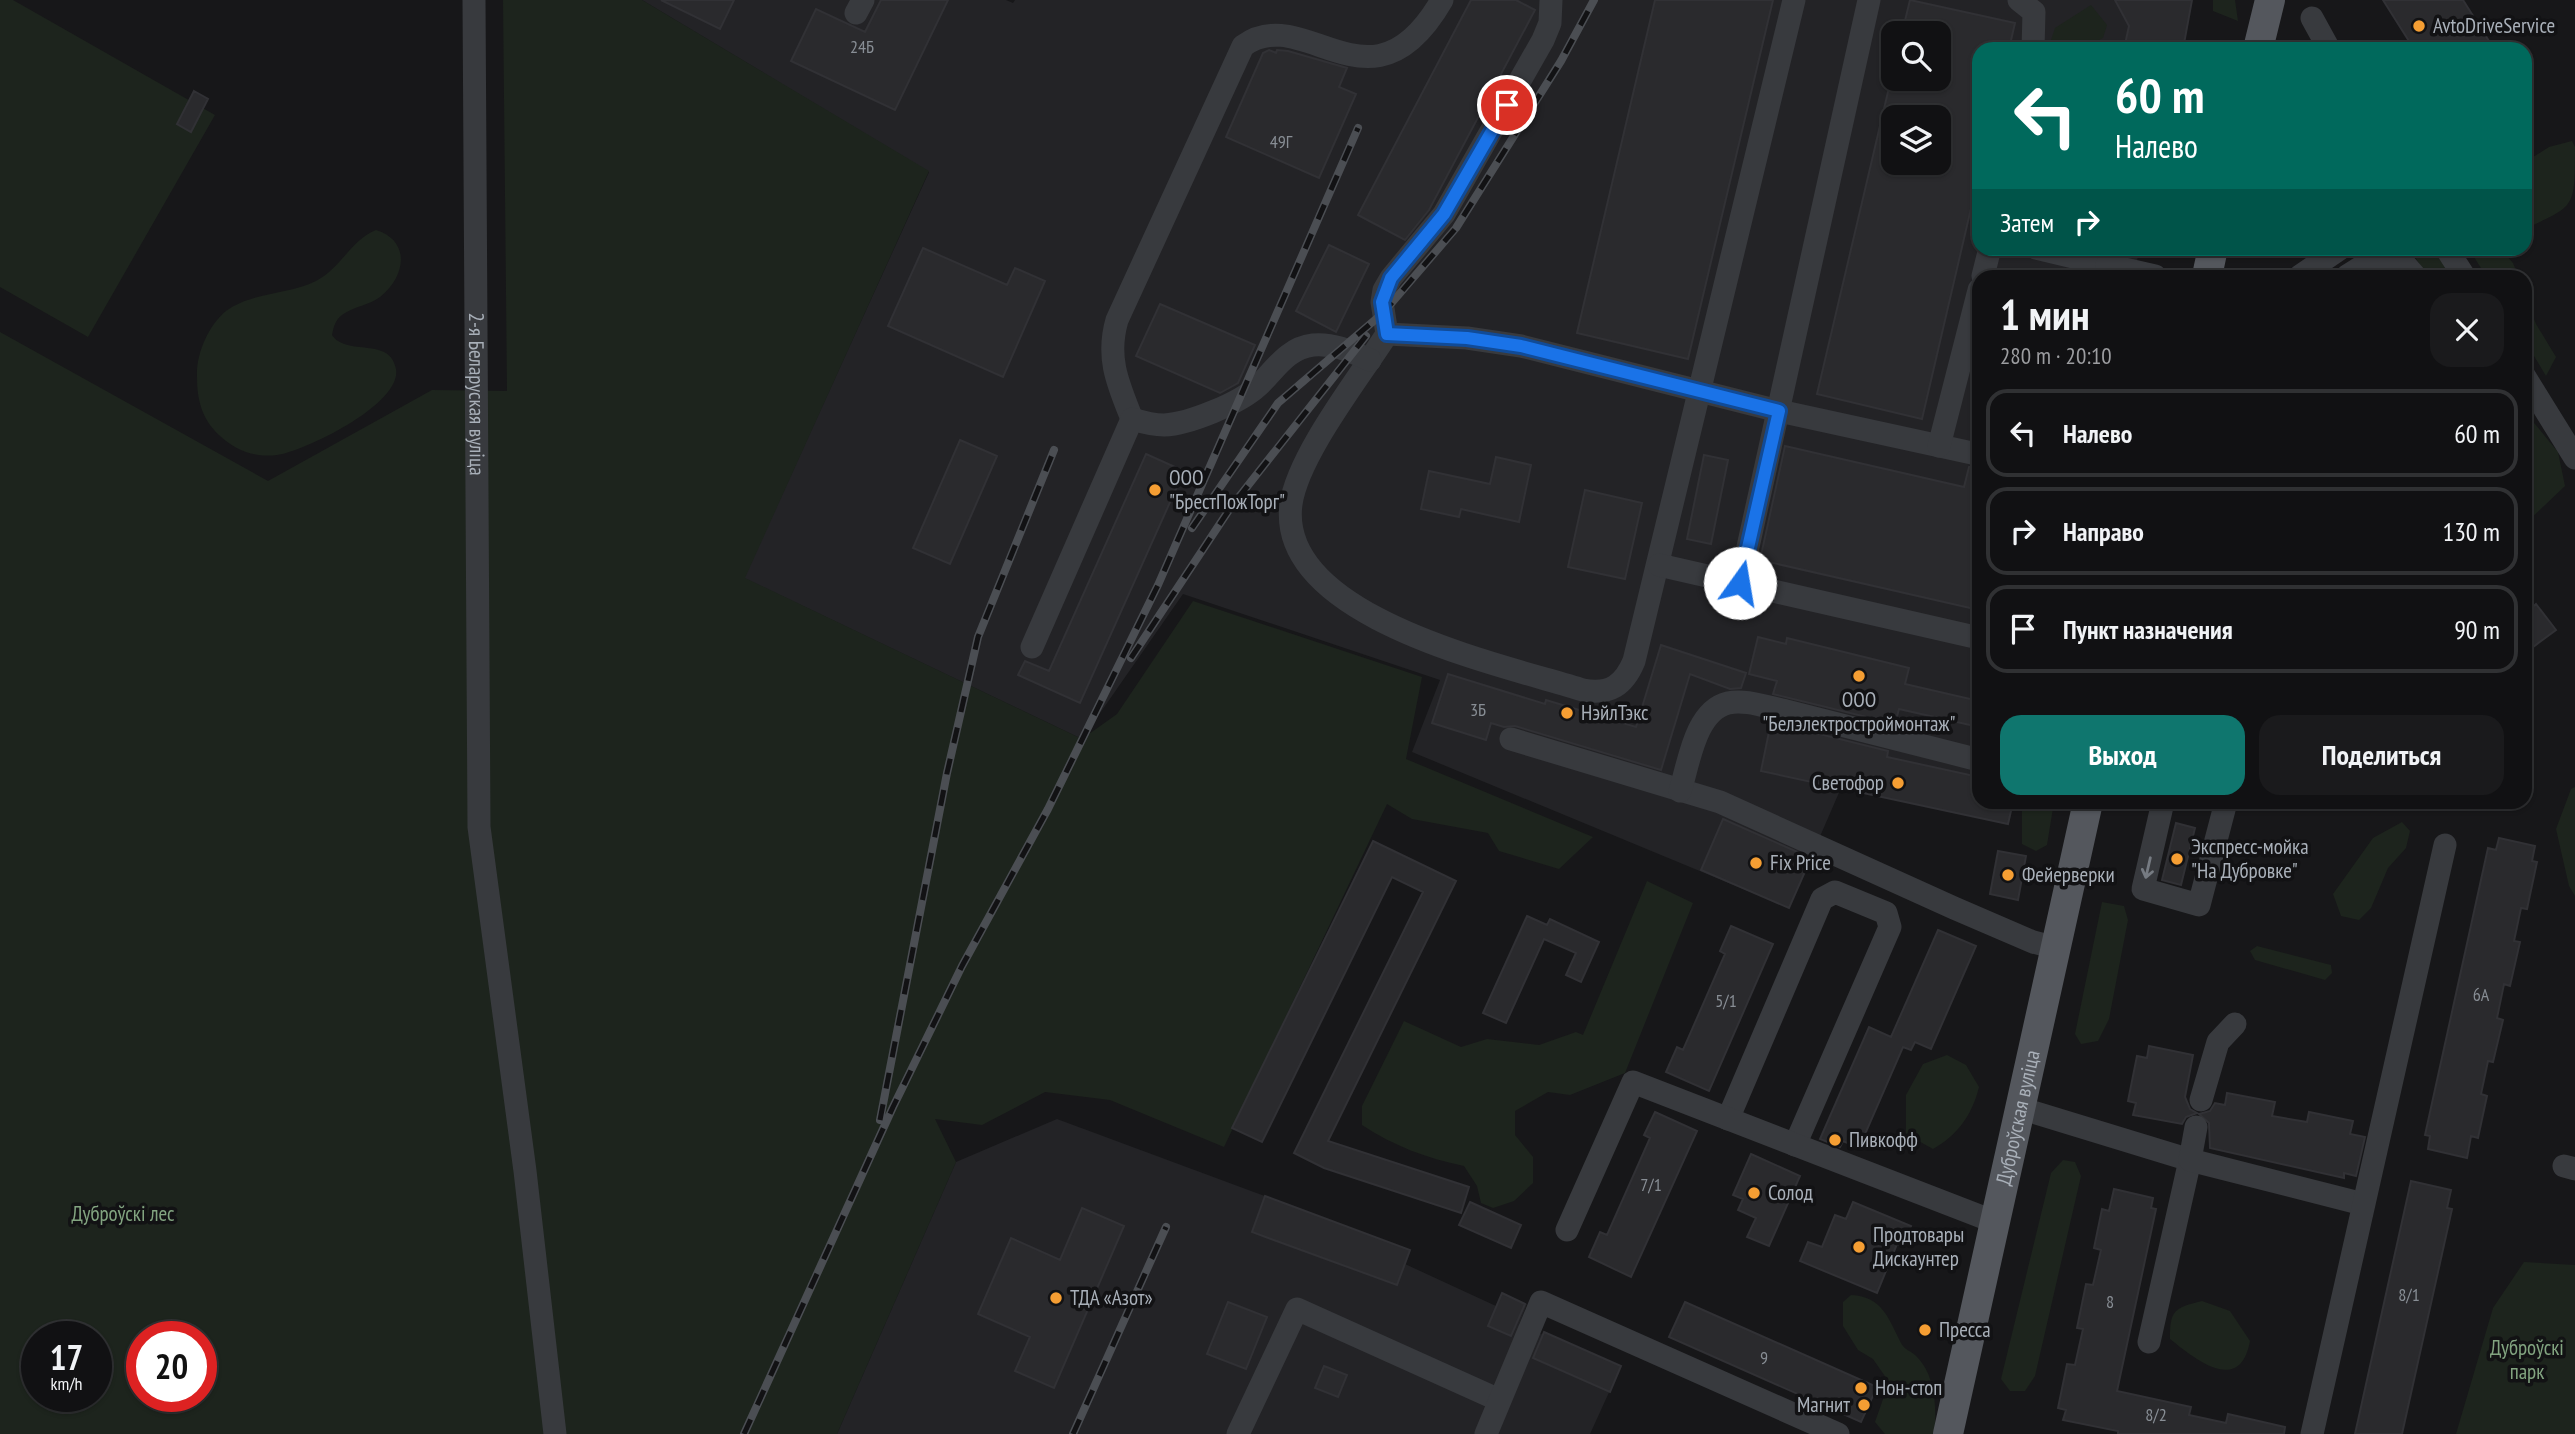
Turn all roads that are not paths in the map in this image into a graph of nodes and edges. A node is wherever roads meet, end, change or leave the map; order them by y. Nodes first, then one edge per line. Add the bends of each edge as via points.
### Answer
1 (474, 0) edge
2 (1442, 0) edge
3 (1551, 0) edge
4 (1794, 0) edge
5 (1869, 0) edge
6 (2019, 0) edge
7 (2270, 0) edge
8 (2312, 18) dead end
9 (2033, 42) edge
10 (2260, 42) edge
11 (2325, 42) edge
12 (2060, 256) edge
13 (2329, 256) edge
14 (2402, 262) edge
15 (2103, 270) edge
16 (2309, 270) edge
17 (2356, 270) edge
18 (1972, 317) edge
19 (1387, 334) junction
20 (1370, 360) junction
21 (2532, 388) edge
22 (1699, 390) junction
23 (1779, 411) junction
24 (1132, 419) junction
25 (1939, 446) junction
26 (1972, 453) dead end
27 (2575, 458) edge
28 (1659, 565) junction
29 (1740, 583) junction
30 (1972, 636) edge
31 (1032, 647) dead end
32 (1511, 738) dead end
33 (1972, 758) edge
34 (1680, 791) junction
35 (2086, 809) edge
36 (2161, 809) edge
37 (2224, 809) edge
38 (2445, 845) dead end
39 (2056, 948) junction
40 (2235, 1024) dead end
41 (2202, 1100) dead end
42 (2020, 1108) junction
43 (1728, 1119) junction
44 (2196, 1127) dead end
45 (1796, 1145) junction
46 (2190, 1160) junction
47 (2363, 1204) junction
48 (1995, 1222) junction
49 (1567, 1230) dead end
50 (2149, 1342) dead end
51 (1499, 1400) junction
52 (1825, 1432) edge
53 (555, 1434) edge
54 (1238, 1434) edge
55 (1486, 1434) edge
56 (1948, 1434) edge
57 (2312, 1434) edge

1 - 53 street, 2-я Беларуская вуліца via 478,789 483,870 525,1171
2 - 24 street via 1416,36 1381,53 1359,52 1285,27 1260,31 1243,46 1117,320 1113,372
3 - 19 street via 1544,40 1458,192 1384,290
4 - 22 street
5 - 23 street
6 - 9 street via 2034,12
7 - 10 main road
8 - 11 street
12 - 15 street
13 - 16 street
14 - 17 street via 2366,264
18 - 25 street
19 - 20 street
19 - 22 street via 1493,341
20 - 24 street via 1341,348 1311,345 1280,361 1250,392 1196,417 1164,425
20 - 28 street via 1307,461 1291,503 1294,541 1303,559 1339,595 1371,615 1435,643 1598,693 1610,691 1629,673
21 - 27 street
22 - 23 street
22 - 28 street
23 - 25 street
23 - 29 street
24 - 31 street
25 - 26 street
28 - 29 street
29 - 30 street
32 - 34 street
33 - 34 street via 1782,710 1728,703 1707,717 1700,729
34 - 39 street via 1720,802 2032,942
35 - 39 main road, Дуброўская вуліца
36 -> 37 street via 2143,889 2199,905
38 - 47 street
39 - 42 main road, Дуброўская вуліца
40 - 41 street via 2218,1042
42 - 46 street
42 - 48 main road, Дуброўская вуліца
43 - 45 street
43 - 45 street via 1822,900 1835,892 1886,913 1889,927
43 - 49 street via 1633,1082
44 - 46 street
45 - 48 street
46 - 47 street
46 - 50 street
47 - 57 street
48 - 56 main road, Дуброўская вуліца
51 - 52 street via 1541,1302
51 - 54 street via 1297,1309
51 - 55 street

